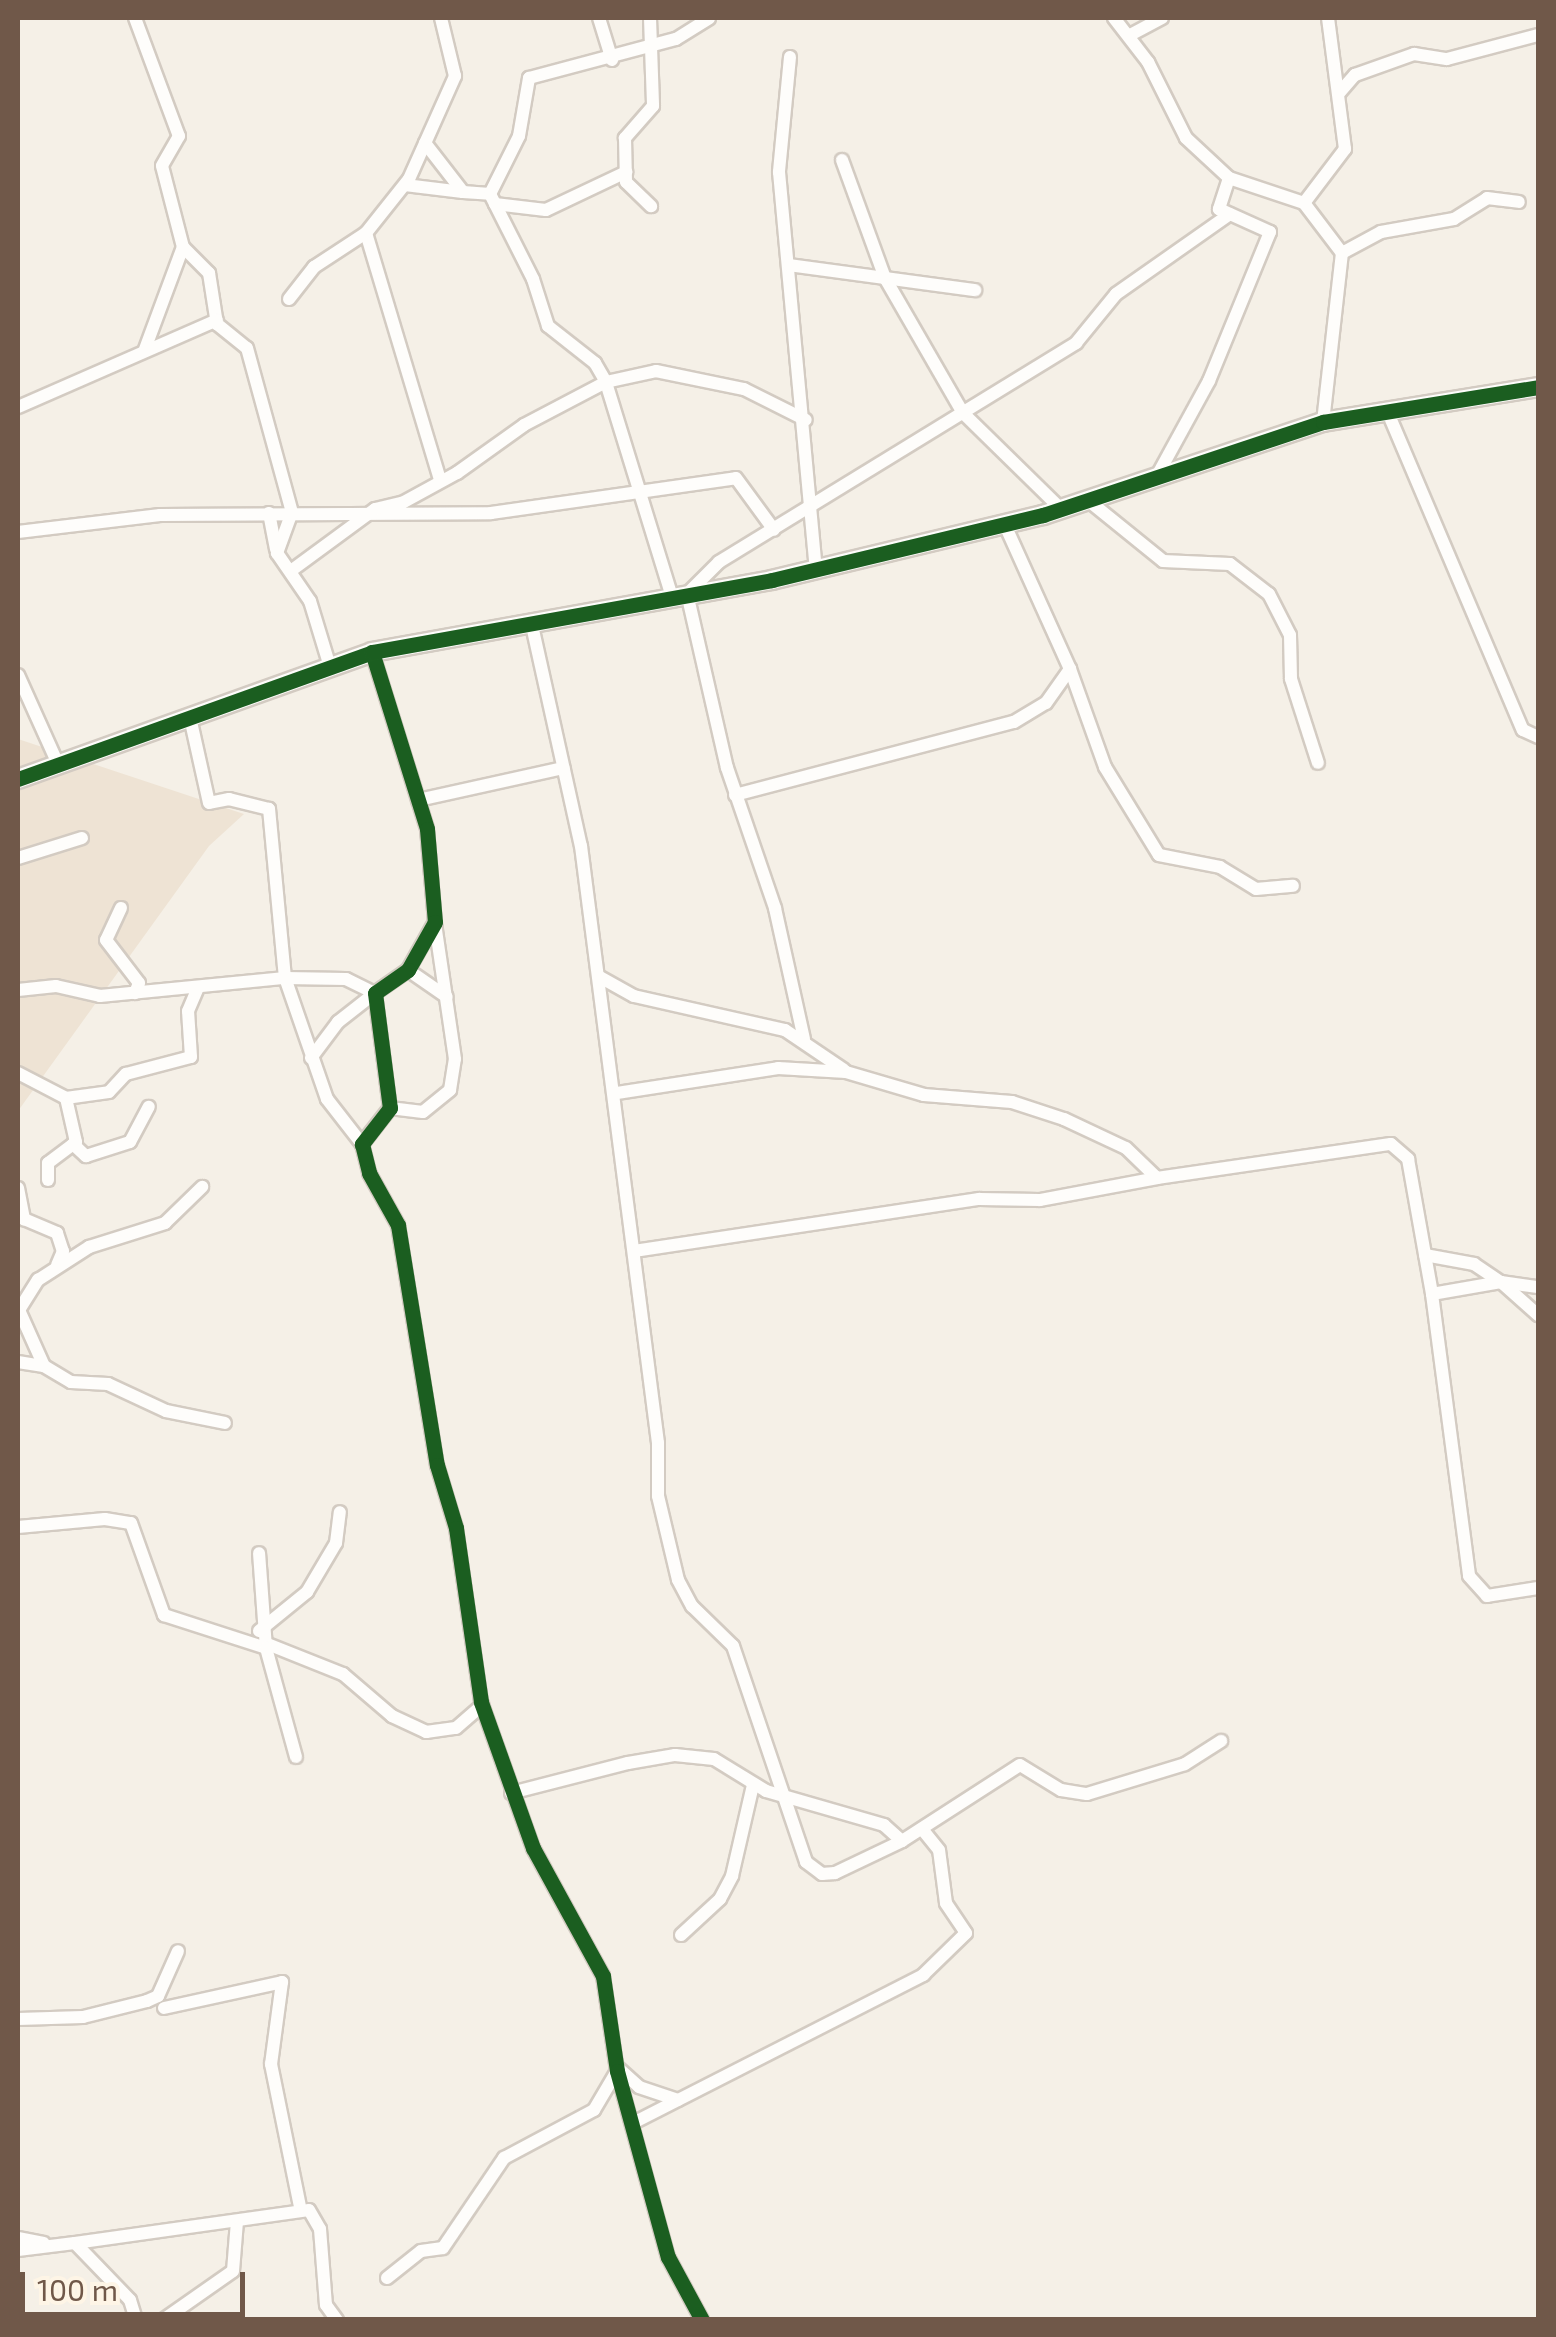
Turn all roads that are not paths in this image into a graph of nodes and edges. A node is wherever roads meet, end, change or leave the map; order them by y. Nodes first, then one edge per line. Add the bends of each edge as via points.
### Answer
1 (134, 18) edge
2 (441, 18) edge
3 (598, 18) edge
4 (650, 18) edge
5 (709, 18) edge
6 (1114, 18) edge
7 (1162, 18) edge
8 (1328, 18) edge
9 (1132, 34) junction
10 (1538, 35) edge
11 (650, 47) junction
12 (790, 58) dead end
13 (612, 60) junction
14 (1340, 92) junction
15 (425, 144) junction
16 (842, 160) dead end
17 (626, 172) junction
18 (1229, 178) junction
19 (405, 184) junction
20 (463, 192) junction
21 (492, 199) junction
22 (1304, 202) junction
23 (1519, 202) dead end
24 (651, 206) dead end
25 (1230, 214) junction
26 (366, 233) junction
27 (183, 247) junction
28 (1342, 252) junction
29 (789, 265) junction
30 (885, 278) junction
31 (975, 290) dead end
32 (289, 299) dead end
33 (217, 320) junction
34 (145, 349) junction
35 (606, 382) junction
36 (1538, 387) edge
37 (18, 407) edge
38 (964, 412) junction
39 (1389, 415) junction
40 (806, 420) junction
41 (1323, 422) junction
42 (1156, 478) junction
43 (440, 480) junction
44 (641, 487) junction
45 (1089, 501) junction
46 (811, 507) junction
47 (374, 509) junction
48 (1061, 510) junction
49 (268, 512) junction
50 (292, 512) junction
51 (1005, 524) junction
52 (774, 530) junction
53 (18, 532) edge
54 (277, 553) junction
55 (292, 570) junction
56 (816, 570) junction
57 (679, 596) junction
58 (531, 622) junction
59 (372, 652) junction
60 (330, 667) junction
61 (1070, 669) junction
62 (18, 676) edge
63 (190, 717) junction
64 (1538, 737) edge
65 (1318, 763) dead end
66 (58, 764) junction
67 (564, 768) junction
68 (18, 779) edge
69 (735, 795) junction
70 (418, 800) junction
71 (82, 838) dead end
72 (18, 858) edge
73 (1292, 886) dead end
74 (120, 908) dead end
75 (435, 922) junction
76 (408, 970) junction
77 (598, 976) junction
78 (285, 978) junction
79 (198, 987) junction
80 (18, 990) edge
81 (135, 993) junction
82 (375, 993) junction
83 (447, 997) junction
84 (804, 1039) junction
85 (311, 1058) junction
86 (846, 1072) junction
87 (18, 1073) edge
88 (617, 1093) junction
89 (66, 1098) junction
90 (149, 1106) dead end
91 (390, 1108) junction
92 (73, 1144) junction
93 (362, 1144) junction
94 (1157, 1178) junction
95 (48, 1180) dead end
96 (202, 1187) dead end
97 (18, 1188) edge
98 (634, 1252) junction
99 (1425, 1255) junction
100 (57, 1265) junction
101 (1501, 1282) junction
102 (1538, 1287) edge
103 (1432, 1294) junction
104 (1538, 1315) edge
105 (18, 1362) edge
106 (44, 1366) junction
107 (226, 1423) dead end
108 (340, 1512) dead end
109 (18, 1527) edge
110 (259, 1553) dead end
111 (1538, 1588) edge
112 (265, 1640) junction
113 (482, 1705) junction
114 (1221, 1742) dead end
115 (296, 1758) dead end
116 (753, 1784) junction
117 (510, 1793) junction
118 (781, 1796) junction
119 (922, 1830) junction
120 (902, 1841) junction
121 (681, 1934) dead end
122 (178, 1951) dead end
123 (164, 2008) dead end
124 (18, 2019) edge
125 (616, 2068) junction
126 (678, 2100) junction
127 (632, 2123) junction
128 (300, 2208) junction
129 (237, 2221) junction
130 (18, 2238) edge
131 (75, 2244) junction
132 (54, 2246) junction
133 (18, 2250) edge
134 (387, 2278) dead end
135 (136, 2320) edge
136 (163, 2320) edge
137 (336, 2320) edge
138 (702, 2320) edge

1 - 27 street via 178,136 162,166
2 - 15 street via 455,76
3 - 13 street
4 - 11 street
5 - 11 street
6 - 9 street
7 - 9 street
8 - 14 street
9 - 18 street via 1186,138
10 - 14 street via 1446,59 1414,54 1355,75
11 - 13 street
11 - 17 street via 653,106 625,138
12 - 29 street via 779,172
13 - 21 street via 529,78 519,136
14 - 22 street via 1345,149
15 - 19 street
15 - 20 street
16 - 30 street
17 - 21 street via 546,210
17 - 24 street via 626,182
18 - 22 street
18 - 25 street via 1219,208
19 - 20 street
19 - 26 street
20 - 21 street
21 - 35 street via 548,326 595,363
22 - 28 street
23 - 28 street via 1487,198 1454,220 1381,232
25 - 38 street via 1116,294 1076,343
25 - 42 street via 1270,232 1266,248 1209,381
26 - 32 street via 314,267
26 - 43 street
27 - 33 street via 209,273
27 - 34 street
28 - 41 street
29 - 30 street
29 - 40 street
30 - 31 street
30 - 38 street
33 - 34 street
33 - 50 street via 247,348
34 - 37 street
35 - 40 street via 656,371 744,389
35 - 43 street
35 - 44 street
36 - 39 street
38 - 46 street
38 - 48 street
39 - 41 street
39 - 64 street via 1522,730
40 - 46 street
41 - 42 street
42 - 45 street
43 - 47 street
44 - 47 street via 491,513
44 - 52 street via 736,478
44 - 57 street
45 - 48 street
45 - 65 street via 1163,561 1230,564 1269,594 1290,634 1292,679
46 - 52 street
46 - 56 street
47 - 50 street
47 - 55 street
48 - 51 street
49 - 50 street
49 - 53 street via 52,523
49 - 54 street
50 - 54 street
51 - 56 street
51 - 61 street
52 - 57 street via 718,562
54 - 55 street
55 - 60 street via 310,601
56 - 57 street
57 - 58 street
57 - 69 street
58 - 59 street
58 - 67 street
59 - 60 street
59 - 70 street
60 - 63 street
61 - 69 street via 1046,704 1014,722
61 - 73 street via 1105,767 1159,856 1220,867 1256,890
62 - 66 street
63 - 66 street
63 - 78 street via 209,802 229,798 269,808
66 - 68 street
67 - 70 street
67 - 77 street
69 - 84 street via 775,908
70 - 75 street
71 - 72 street
74 - 81 street via 106,940 139,983
75 - 76 street
75 - 83 street
76 - 82 street
76 - 83 street
77 - 84 street via 634,996
77 - 88 street
78 - 79 street
78 - 82 street via 346,979
78 - 85 street
79 - 81 street
79 - 89 street via 188,1011 191,1057 126,1074 109,1092
80 - 81 street
82 - 85 street via 338,1022
82 - 91 street
83 - 91 street via 450,1090 423,1112
84 - 86 street
85 - 93 street via 327,1099
86 - 88 street via 778,1068
86 - 94 street via 924,1095 1012,1102 1064,1119 1126,1148
87 - 89 street
88 - 98 street
89 - 92 street
90 - 92 street via 130,1142 86,1156
91 - 93 street
92 - 95 street via 48,1163
93 - 113 street via 369,1173 398,1225
94 - 98 street via 1040,1200 978,1199
94 - 99 street via 1392,1144 1408,1159
96 - 100 street via 164,1223
97 - 100 street via 24,1219 57,1233
98 - 118 street via 658,1443 658,1496 672,1557 692,1606 733,1646
99 - 101 street via 1474,1264
99 - 103 street
100 - 106 street via 38,1280 20,1310
101 - 102 street
101 - 103 street
101 - 104 street
103 - 111 street via 1469,1576 1486,1596
105 - 106 street
106 - 107 street via 71,1382 108,1384 166,1412
108 - 112 street via 336,1543 307,1592
109 - 112 street via 105,1519 131,1524 156,1608 244,1640
110 - 112 street
112 - 113 street via 330,1667 392,1716 426,1732 456,1728
112 - 115 street
113 - 117 street
114 - 119 street via 1185,1764 1087,1794 1061,1790 1020,1766
116 - 117 street via 728,1763 674,1755
116 - 118 street
116 - 121 street via 732,1876 720,1898
117 - 125 street via 553,1892 596,1959
118 - 120 street via 884,1826
118 - 120 street via 806,1862 822,1874 846,1870
119 - 120 street
119 - 126 street via 939,1850 946,1904 966,1934 923,1975
122 - 124 street via 158,1996 147,2001 82,2017
123 - 128 street via 282,1982 270,2064
125 - 126 street via 639,2087
125 - 127 street
125 - 134 street via 594,2110 504,2158 443,2248 421,2251
126 - 127 street
127 - 138 street via 668,2257
128 - 129 street
128 - 137 street via 316,2217 323,2292
129 - 131 street
129 - 136 street via 233,2271
130 - 132 street
131 - 132 street
131 - 135 street via 130,2300
132 - 133 street

